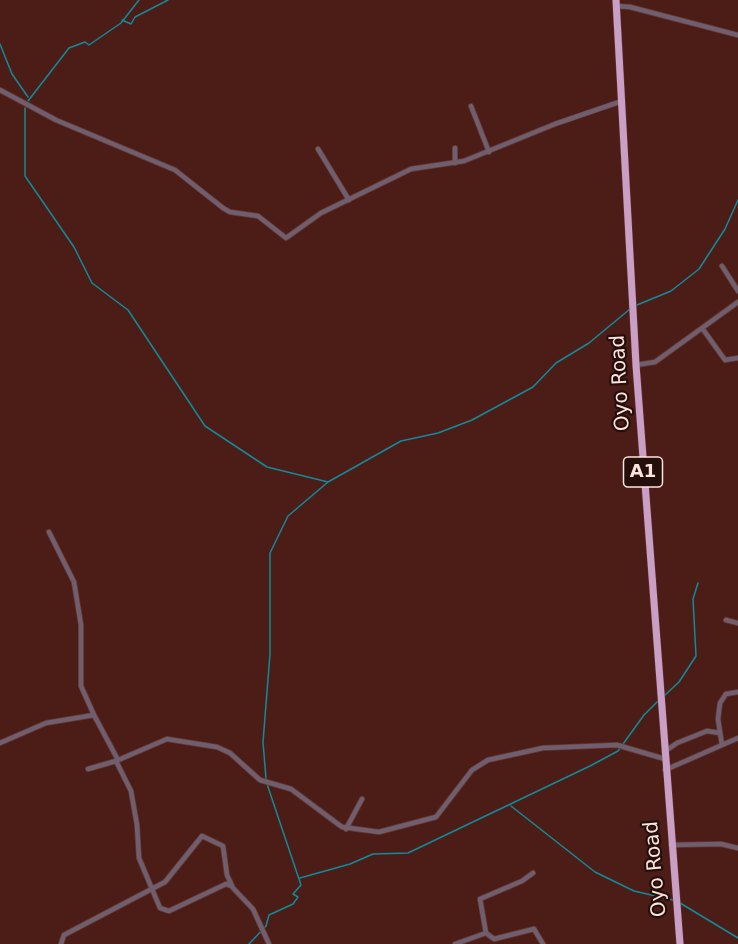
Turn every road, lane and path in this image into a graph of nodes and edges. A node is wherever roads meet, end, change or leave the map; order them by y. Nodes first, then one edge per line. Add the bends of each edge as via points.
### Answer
1 (616, 3) edge
2 (738, 35) edge
3 (0, 90) edge
4 (622, 101) junction
5 (471, 106) dead end
6 (455, 148) dead end
7 (318, 149) dead end
8 (489, 152) junction
9 (454, 163) junction
10 (349, 200) junction
11 (722, 266) dead end
12 (738, 291) edge
13 (738, 302) edge
14 (702, 328) junction
15 (738, 358) edge
16 (636, 365) junction
17 (49, 532) dead end
18 (726, 620) dead end
19 (738, 622) edge
20 (738, 692) edge
21 (94, 715) junction
22 (720, 733) junction
23 (738, 738) edge
24 (0, 743) edge
25 (722, 745) junction
26 (664, 756) junction
27 (117, 760) junction
28 (88, 769) dead end
29 (665, 770) junction
30 (362, 799) dead end
31 (346, 829) junction
32 (671, 845) junction
33 (738, 848) edge
34 (533, 873) dead end
35 (233, 888) junction
36 (151, 889) junction
37 (486, 933) junction
38 (61, 944) edge
39 (269, 944) edge
40 (455, 944) edge
41 (543, 944) edge
42 (680, 944) edge

1 - 2 street
1 - 4 highway, Oyo Road / A1
3 - 10 street via 56,120 175,170 223,208 258,216 282,237
4 - 8 street
4 - 16 highway, Oyo Road / A1
5 - 8 street
6 - 9 street
7 - 10 street
8 - 9 street
9 - 10 street via 411,169
11 - 12 street
13 - 14 street
14 - 15 street via 725,360
14 - 16 street via 655,362
16 - 26 highway, Oyo Road / A1
17 - 21 street via 74,582 81,625 81,686
18 - 19 street
20 - 22 street via 722,698
21 - 24 street via 46,723
21 - 27 street
22 - 25 street
22 - 26 street via 707,732 677,743
23 - 25 street
25 - 29 street
26 - 29 highway, Oyo Road / A1
26 - 31 street via 623,746 543,748 488,760 472,770 441,812 430,820 390,831
27 - 28 street
27 - 31 street via 167,739 217,747 230,753 260,780 291,789
27 - 36 street via 131,791 139,858
29 - 32 highway, Oyo Road / A1
30 - 31 street
32 - 33 street via 721,844
32 - 42 highway, Oyo Road / A1
34 - 37 street via 480,899
35 - 36 street via 226,884 168,911 160,908
35 - 36 street via 223,846 202,836 168,879
35 - 39 street via 253,909
36 - 38 street via 64,935
37 - 40 street
37 - 41 street via 498,939 534,929

